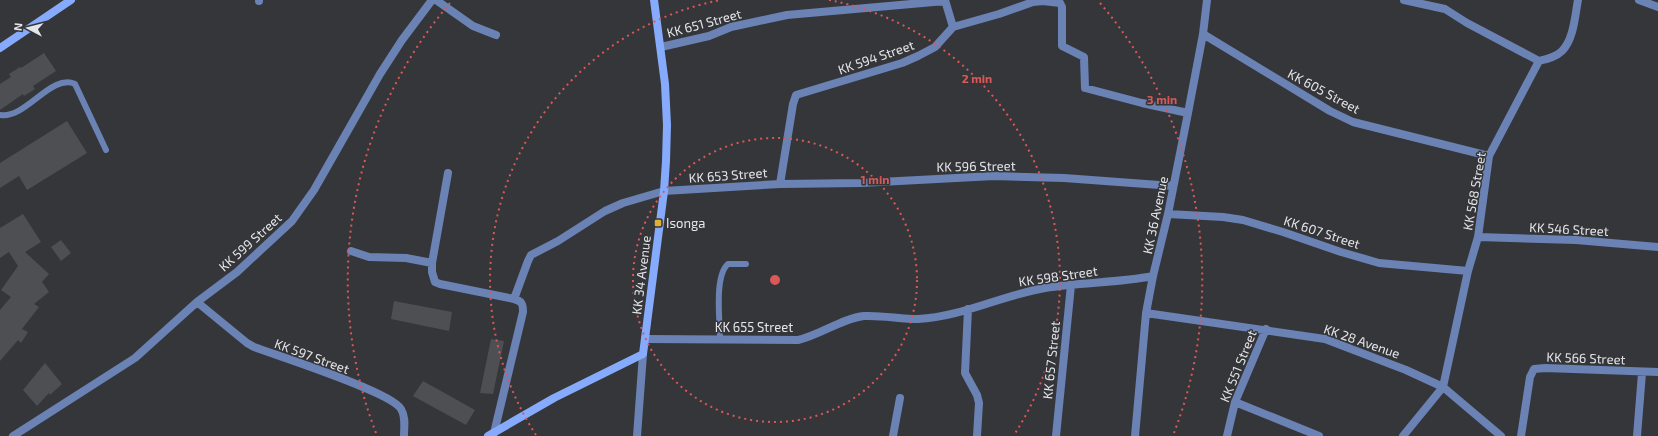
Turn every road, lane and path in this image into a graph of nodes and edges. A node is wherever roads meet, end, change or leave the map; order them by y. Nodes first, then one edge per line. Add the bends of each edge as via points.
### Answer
1 (71, 0) edge
2 (432, 0) edge
3 (436, 0) edge
4 (654, 0) edge
5 (1207, 0) edge
6 (1404, 0) edge
7 (1578, 0) edge
8 (1640, 0) edge
9 (945, 1) edge
10 (1658, 7) edge
11 (953, 27) junction
12 (1203, 34) junction
13 (496, 35) dead end
14 (660, 47) junction
15 (0, 48) edge
16 (1539, 61) junction
17 (795, 98) joint
18 (1188, 113) junction
19 (0, 115) edge
20 (106, 150) dead end
21 (1489, 156) junction
22 (448, 173) dead end
23 (780, 184) junction
24 (1173, 186) junction
25 (664, 191) junction
26 (1168, 214) junction
27 (1478, 237) junction
28 (1658, 247) edge
29 (351, 251) dead end
30 (432, 263) junction
31 (746, 264) dead end
32 (1468, 271) junction
33 (1153, 276) junction
34 (1071, 286) junction
35 (514, 299) junction
36 (197, 302) junction
37 (968, 309) junction
38 (1146, 313) junction
39 (1266, 329) junction
40 (645, 339) junction
41 (720, 339) junction
42 (643, 354) junction
43 (1658, 372) edge
44 (1642, 373) junction
45 (1443, 387) junction
46 (900, 398) dead end
47 (1235, 402) junction
48 (491, 434) edge
49 (13, 436) edge
50 (404, 436) edge
51 (637, 436) edge
52 (893, 436) edge
53 (977, 436) edge
54 (1056, 436) edge
55 (1135, 436) edge
56 (1227, 436) edge
57 (1319, 436) edge
58 (1403, 436) edge
59 (1501, 436) edge
60 (1521, 436) edge
61 (1637, 436) edge

1 - 15 main road
2 - 36 street, KK 599 Street via 380,74 314,190 292,221 237,272
3 - 13 street via 473,26
4 - 14 main road, KK 34 Avenue
5 - 12 street, KK 36 Avenue
6 - 16 street via 1445,9
7 - 16 street via 1570,40 1562,51
8 - 10 street
9 - 11 street
9 - 14 street, KK 651 Street via 787,15 731,27 709,36
11 - 17 street, KK 594 Street via 935,47 918,56 796,95
11 - 18 street via 1033,2 1060,3 1062,46 1084,57 1085,88
12 - 18 street, KK 36 Avenue
12 - 21 street, KK 605 Street via 1330,111 1353,122
14 - 25 main road, KK 34 Avenue via 667,125
16 - 21 street, KK 568 Street
17 - 23 street, KK 653 Street
18 - 24 street, KK 36 Avenue
19 - 20 lane via 12,114 60,83 70,81 75,84
21 - 27 street, KK 568 Street
22 - 30 street
23 - 24 street, KK 596 Street via 861,183 994,176
23 - 25 street, KK 653 Street
24 - 26 street, KK 36 Avenue
25 - 35 street, KK 653 Street via 605,211 531,255
25 - 40 main road, KK 34 Avenue
26 - 32 street, KK 607 Street via 1243,220 1379,263
26 - 33 street, KK 36 Avenue
27 - 28 street, KK 546 Street via 1576,240
27 - 32 street, KK 568 Street
29 - 30 street via 369,257 406,258
30 - 35 street via 435,282
31 - 41 lane via 728,264 723,268 719,292
32 - 45 street, KK 568 Street
33 - 34 street, KK 598 Street
33 - 38 street, KK 36 Avenue
34 - 37 street, KK 598 Street via 1015,294
34 - 54 street, KK 657 Street
35 - 48 street via 523,304 523,312
36 - 49 street, KK 599 Street via 135,358
36 - 50 street, KK 597 Street via 247,344 326,372 390,399 400,408 404,418
37 - 41 street, KK 655 Street via 919,319 863,316 798,340
37 - 53 street via 965,373 979,403
38 - 39 street, KK 28 Avenue
38 - 55 street, KK 36 Avenue
39 - 45 street, KK 28 Avenue via 1324,339
39 - 47 street, KK 551 Street
40 - 41 street, KK 655 Street
40 - 42 main road, KK 34 Avenue
42 - 48 main road via 554,398
42 - 51 street
43 - 44 street, KK 566 Street
44 - 60 street, KK 566 Street via 1534,369 1530,377
44 - 61 street
45 - 58 street
45 - 59 street, KK 28 Avenue
46 - 52 street
47 - 56 street, KK 551 Street
47 - 57 street

